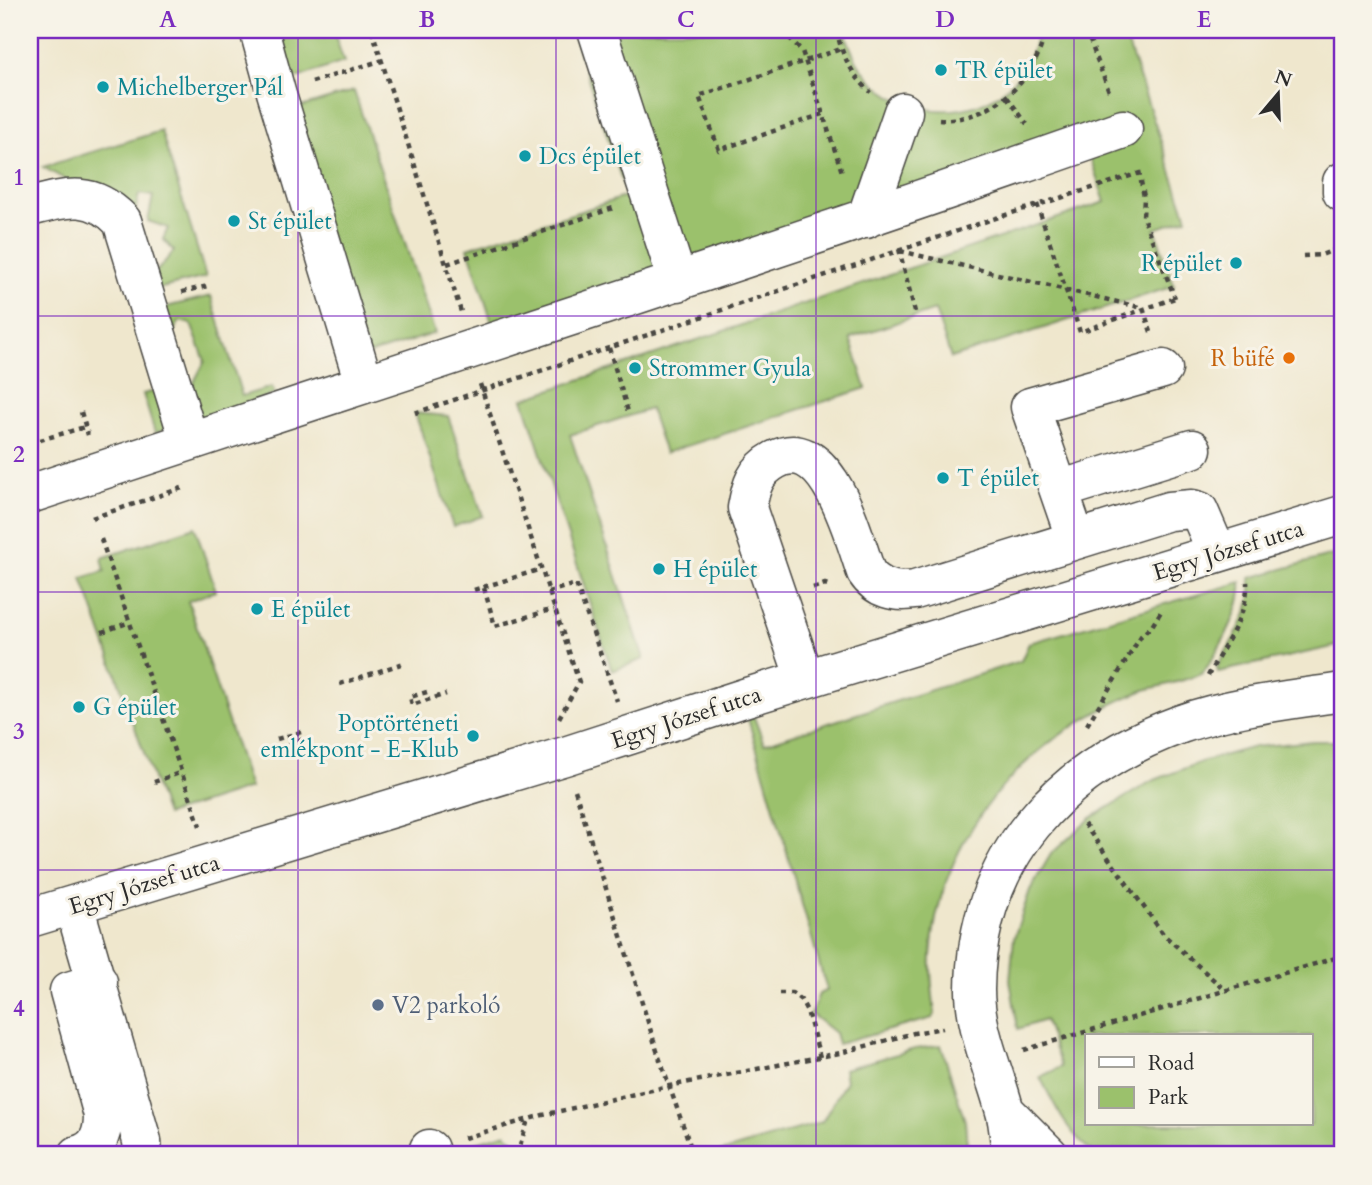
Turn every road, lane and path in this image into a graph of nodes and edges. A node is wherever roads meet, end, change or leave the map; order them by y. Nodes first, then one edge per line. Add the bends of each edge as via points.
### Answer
1 (260, 30) edge
2 (372, 30) edge
3 (597, 30) edge
4 (782, 30) edge
5 (837, 30) edge
6 (1045, 30) edge
7 (841, 49) junction
8 (383, 60) junction
9 (806, 61) junction
10 (347, 71) dead end
11 (903, 112) junction
12 (823, 114) junction
13 (1123, 129) dead end
14 (1342, 182) edge
15 (1342, 192) edge
16 (651, 195) junction
17 (1037, 205) junction
18 (30, 207) edge
19 (862, 220) junction
20 (1342, 247) edge
21 (899, 251) junction
22 (1303, 256) dead end
23 (447, 264) junction
24 (678, 282) junction
25 (1066, 289) junction
26 (1143, 308) junction
27 (916, 316) dead end
28 (1148, 324) dead end
29 (609, 348) junction
30 (471, 350) junction
31 (1163, 369) dead end
32 (364, 383) junction
33 (482, 391) junction
34 (81, 412) dead end
35 (415, 413) dead end
36 (629, 415) dead end
37 (85, 427) junction
38 (89, 438) dead end
39 (190, 440) junction
40 (30, 443) edge
41 (1192, 449) dead end
42 (182, 488) dead end
43 (1059, 490) junction
44 (30, 494) edge
45 (1342, 515) edge
46 (92, 518) dead end
47 (101, 540) dead end
48 (1076, 540) junction
49 (1217, 553) junction
50 (541, 569) junction
51 (879, 585) junction
52 (484, 588) junction
53 (474, 590) dead end
54 (548, 592) junction
55 (778, 599) junction
56 (554, 608) junction
57 (1162, 609) dead end
58 (1243, 609) dead end
59 (130, 622) junction
60 (102, 632) dead end
61 (404, 663) dead end
62 (607, 671) dead end
63 (805, 680) junction
64 (579, 682) dead end
65 (340, 684) dead end
66 (1203, 686) dead end
67 (427, 692) dead end
68 (1342, 692) edge
69 (446, 694) dead end
70 (301, 732) dead end
71 (1080, 732) dead end
72 (277, 739) dead end
73 (303, 739) dead end
74 (279, 748) dead end
75 (565, 756) junction
76 (182, 772) junction
77 (154, 782) dead end
78 (1082, 820) dead end
79 (212, 864) junction
80 (74, 905) junction
81 (30, 918) edge
82 (1342, 956) edge
83 (98, 982) junction
84 (1226, 991) junction
85 (779, 993) dead end
86 (947, 1027) dead end
87 (1020, 1052) dead end
88 (820, 1057) junction
89 (669, 1086) junction
90 (1005, 1111) junction
91 (528, 1119) junction
92 (480, 1133) dead end
93 (78, 1155) edge
94 (144, 1155) edge
95 (517, 1155) edge
96 (688, 1155) edge
97 (1012, 1155) edge
98 (1049, 1155) edge

1 - 32 street
2 - 8 path
3 - 16 street
4 - 9 path
5 - 7 path
6 - 11 path via 1036,61 1024,80 989,108 946,119
7 - 9 path
7 - 11 path via 867,90
8 - 10 path
8 - 23 path
9 - 12 path
9 - 12 path via 699,96 719,150
11 - 19 street
12 - 19 path
13 - 19 street
14 - 15 street
16 - 23 path
16 - 24 street
17 - 21 path
17 - 25 path
17 - 26 path via 1140,173 1143,217 1177,297
18 - 39 street via 79,198 98,202 122,221
19 - 24 street
20 - 22 path
21 - 25 path
21 - 27 path
21 - 29 path
23 - 30 path
24 - 30 street
25 - 26 path
25 - 26 path via 1080,332
26 - 28 path
29 - 33 path
29 - 36 path
30 - 32 street
31 - 43 street via 1030,407
32 - 39 street
33 - 35 path
33 - 50 path
34 - 37 path
37 - 38 path
37 - 40 path
39 - 44 street
41 - 43 street
42 - 46 path
43 - 48 street
45 - 49 street, Egry József utca
47 - 59 path
48 - 49 street via 1169,511 1192,509 1199,511
48 - 51 street via 915,590 902,592
49 - 63 street, Egry József utca
50 - 52 path
50 - 54 path
51 - 55 path via 854,593 825,584
51 - 55 street via 866,572 829,477 802,457 782,456 763,466 752,483 747,508
52 - 53 path
52 - 56 path via 495,626
54 - 56 path
54 - 62 path via 576,584
55 - 63 street
56 - 64 path
57 - 71 path
58 - 66 path
59 - 60 path
59 - 76 path
61 - 65 path
63 - 75 street, Egry József utca
67 - 69 path via 410,697 412,705
68 - 90 street via 1231,711 1147,738 1082,777 1031,824 991,892 977,954 975,993 980,1027
70 - 72 path
73 - 74 path
75 - 79 street, Egry József utca
75 - 89 path
76 - 77 path
76 - 79 path
78 - 84 path via 1164,935
79 - 80 street, Egry József utca
80 - 81 street, Egry József utca
80 - 83 street
82 - 84 path
83 - 93 street via 69,991 103,1115 99,1140 93,1149
83 - 94 street
84 - 87 path
85 - 88 path via 792,993 802,1000
86 - 88 path
88 - 89 path
89 - 91 path
89 - 96 path via 691,1148
90 - 97 street
90 - 98 street
91 - 92 path
91 - 95 path

